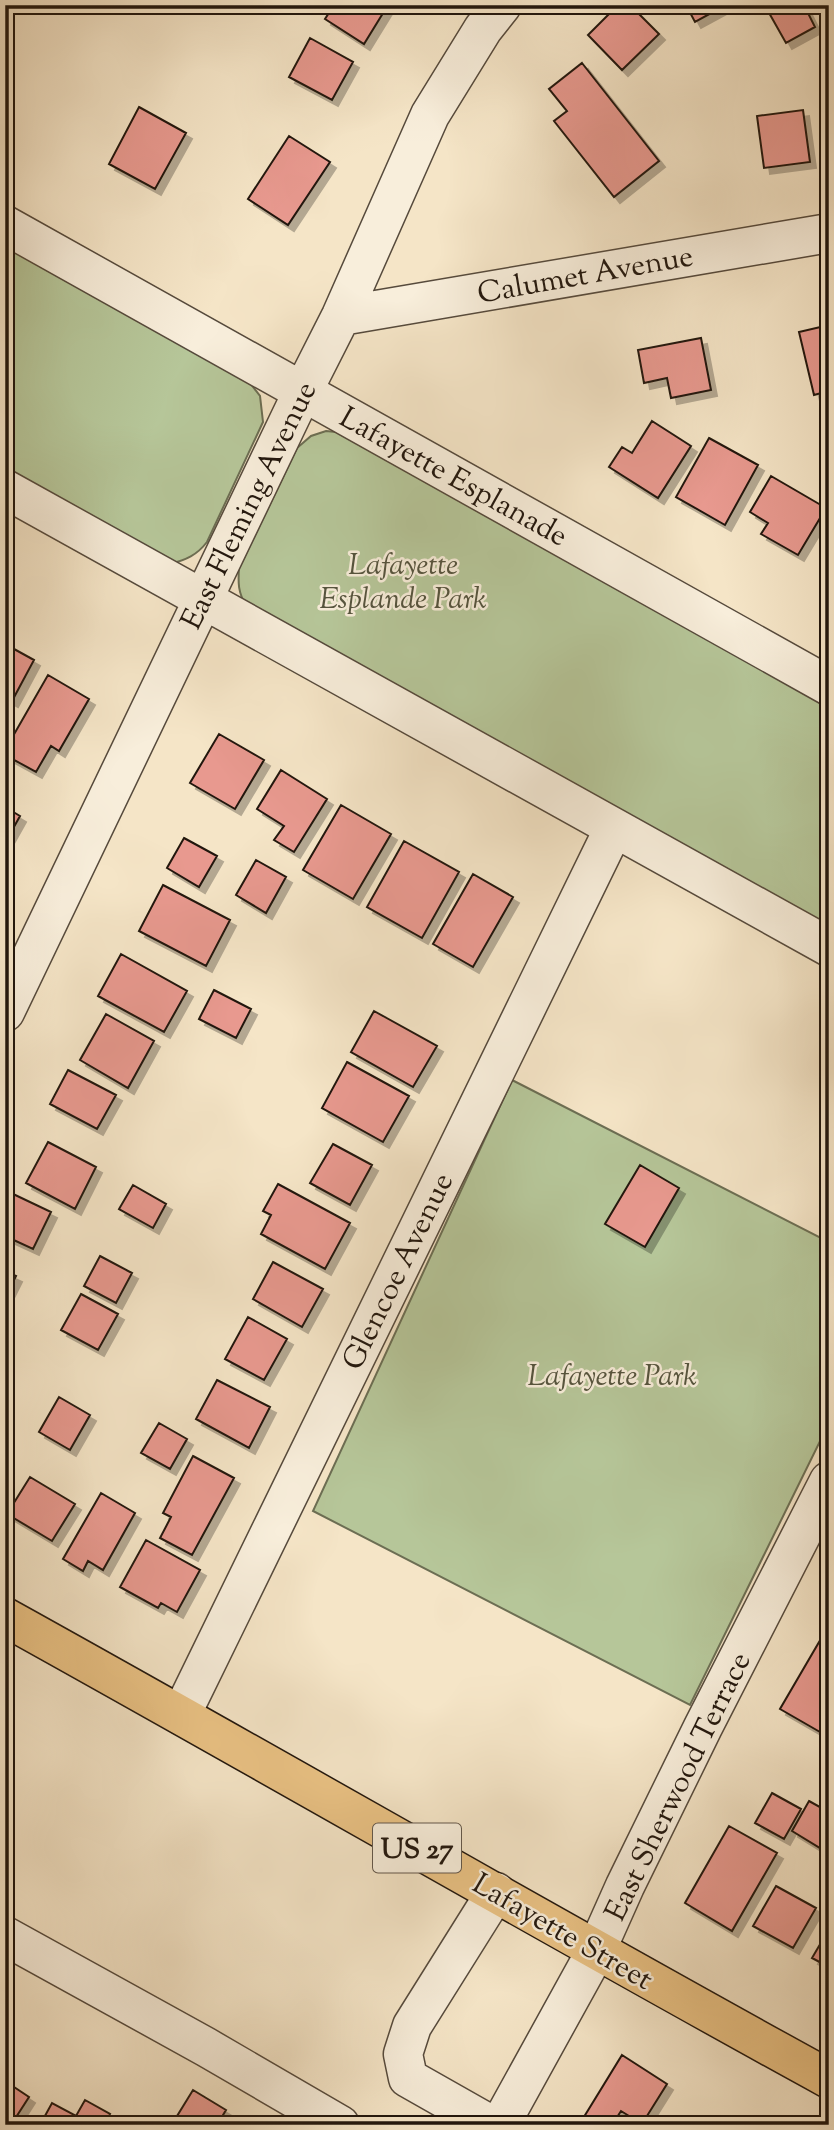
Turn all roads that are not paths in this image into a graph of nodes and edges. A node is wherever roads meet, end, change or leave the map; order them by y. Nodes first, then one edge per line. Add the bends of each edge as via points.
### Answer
1 (502, 5) edge
2 (5, 225) edge
3 (829, 233) edge
4 (341, 316) junction
5 (303, 391) junction
6 (5, 489) edge
7 (203, 599) junction
8 (829, 685) edge
9 (614, 828) junction
10 (829, 947) edge
11 (5, 1012) edge
12 (824, 1505) edge
13 (5, 1617) edge
14 (181, 1715) junction
15 (496, 1892) junction
16 (5, 1936) edge
17 (596, 1951) junction
18 (829, 2079) edge
19 (340, 2125) edge
20 (491, 2125) edge
21 (500, 2125) edge

1 - 4 street, East Fleming Avenue via 430,116
2 - 5 street, Lafayette Esplanade
3 - 4 street, Calumet Avenue
4 - 5 street, East Fleming Avenue
5 - 7 street, East Fleming Avenue
5 - 8 street, Lafayette Esplanade
6 - 7 street
7 - 9 street
7 - 11 street, East Fleming Avenue
9 - 10 street
9 - 14 street, Glencoe Avenue
12 - 17 street, East Sherwood Terrace via 703,1727
13 - 14 highway, Lafayette Street / US 27
14 - 15 highway, Lafayette Street / US 27
15 - 17 highway, Lafayette Street / US 27
15 - 20 street via 412,2026 403,2054 408,2078
16 - 19 street
17 - 18 highway, Lafayette Street / US 27
17 - 21 street, East Sherwood Terrace

